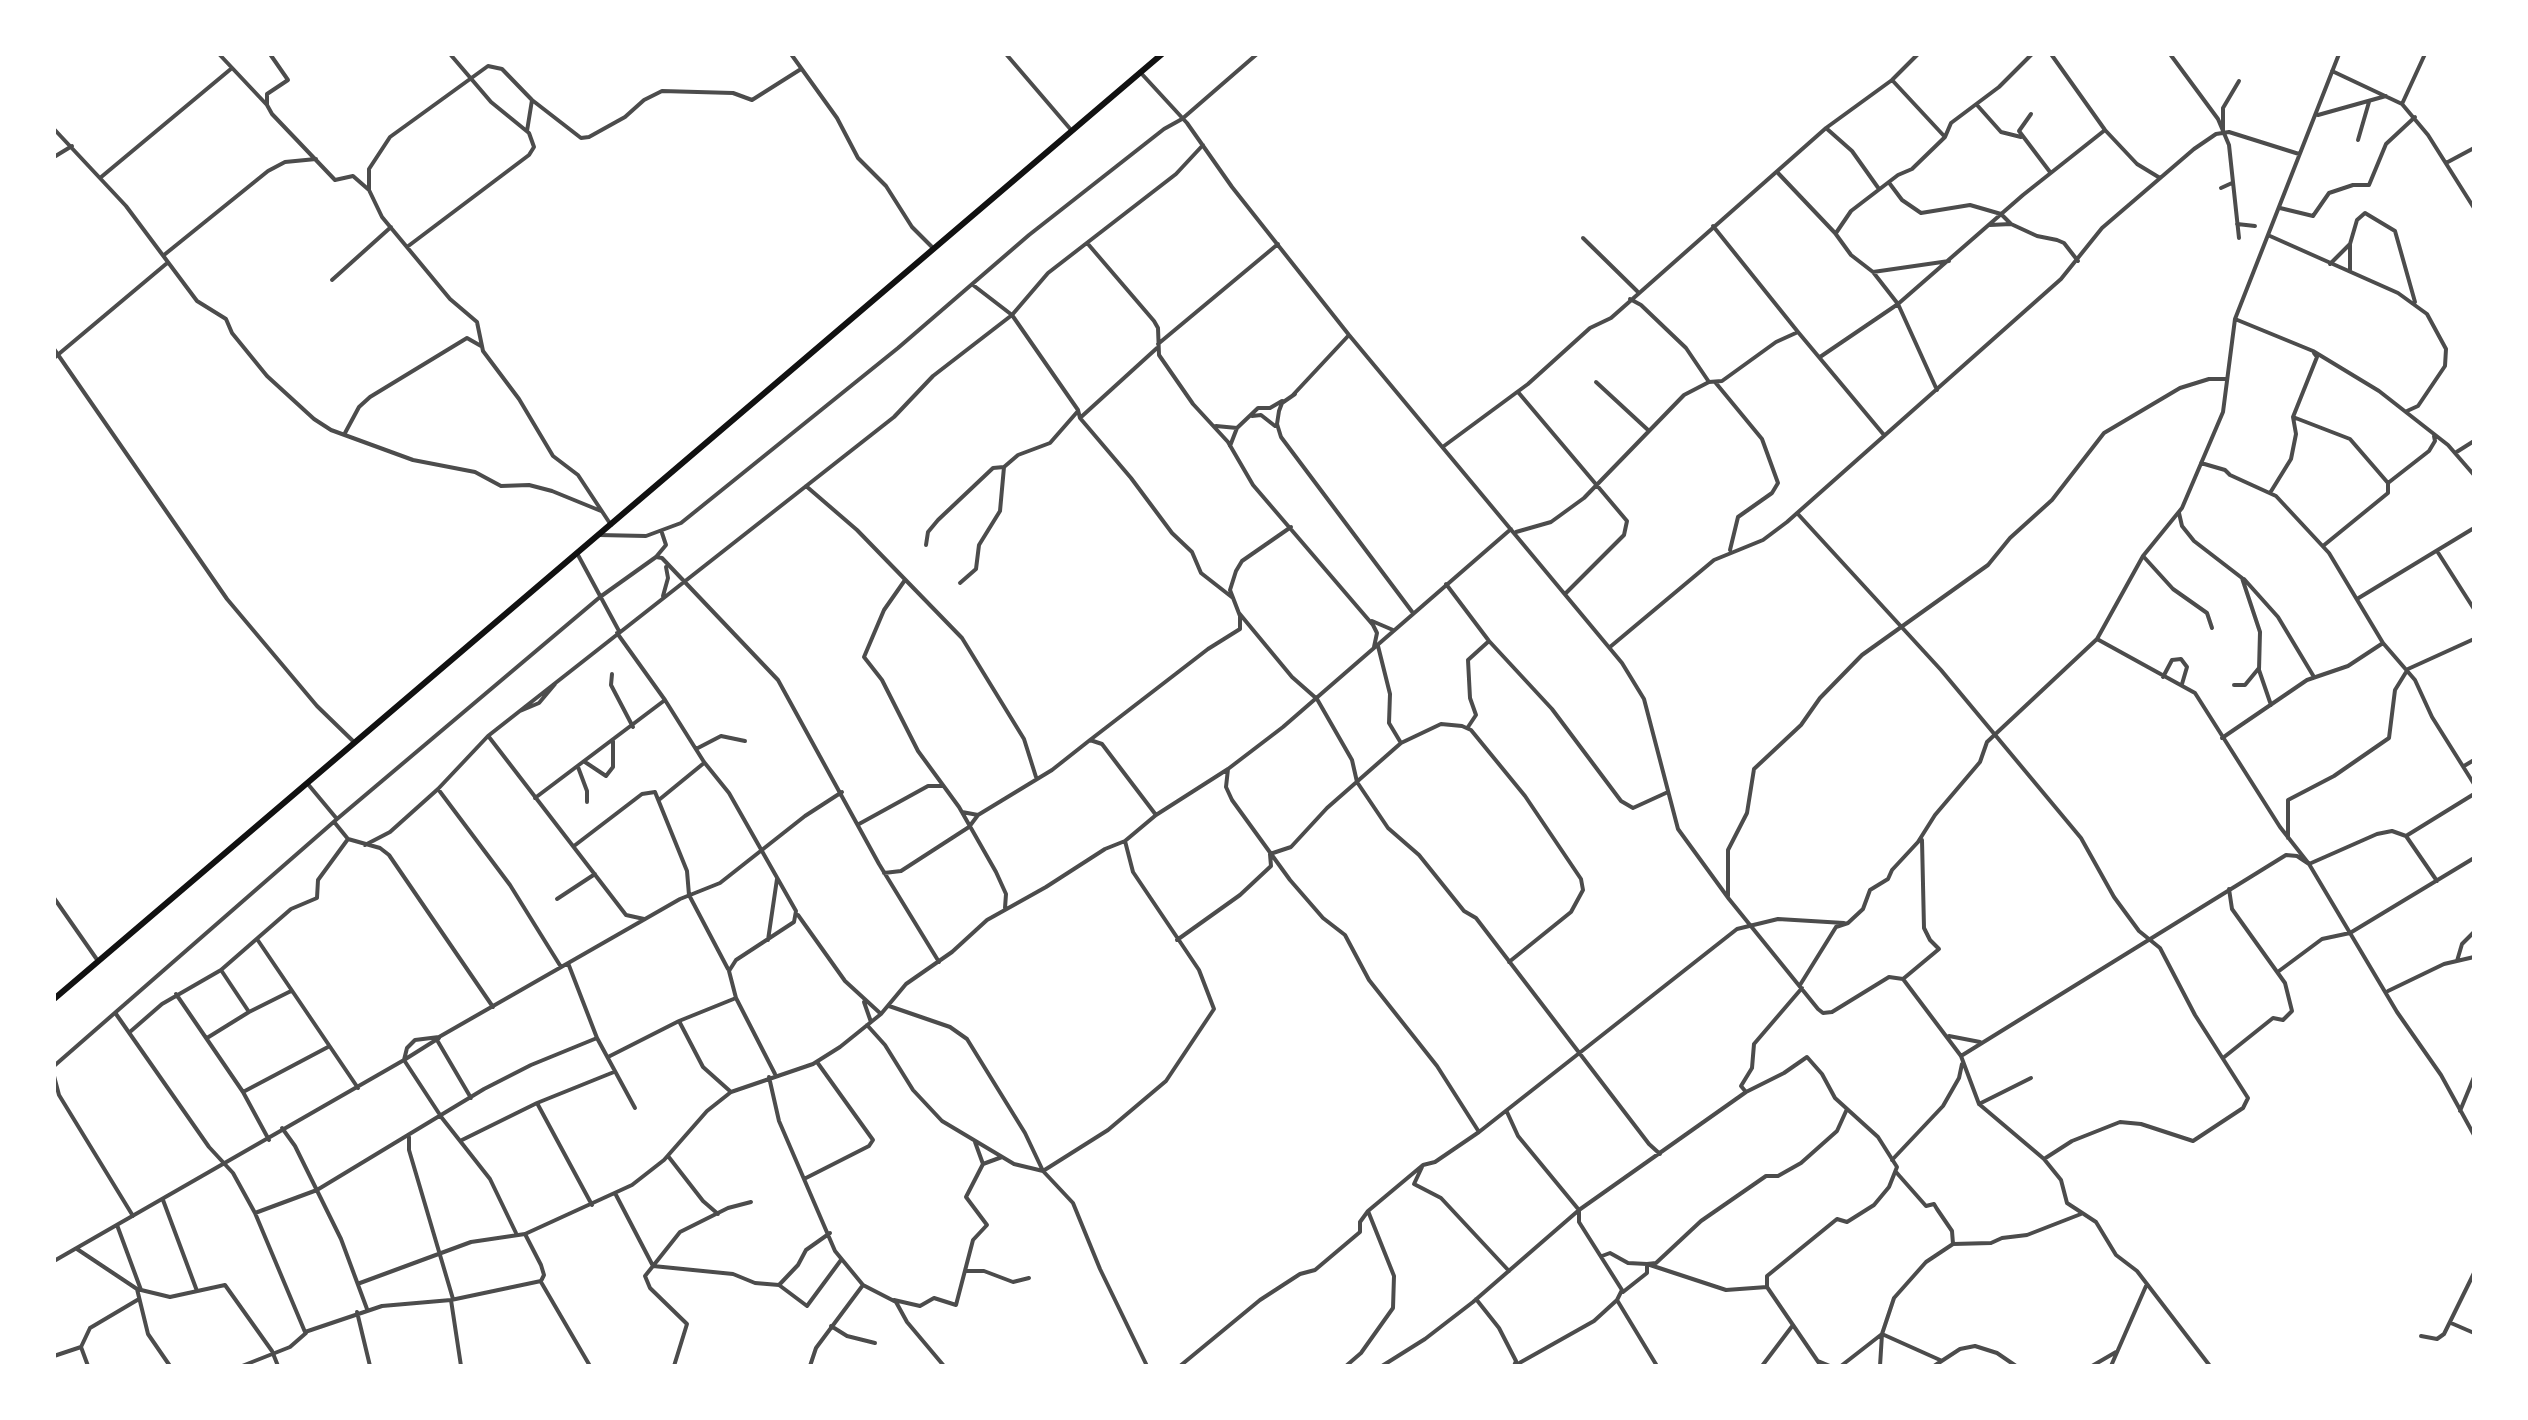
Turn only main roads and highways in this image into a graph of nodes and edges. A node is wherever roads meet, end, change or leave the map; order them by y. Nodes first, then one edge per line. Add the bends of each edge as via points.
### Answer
1 (1162, 54) edge
2 (54, 999) edge

1 - 2 highway

